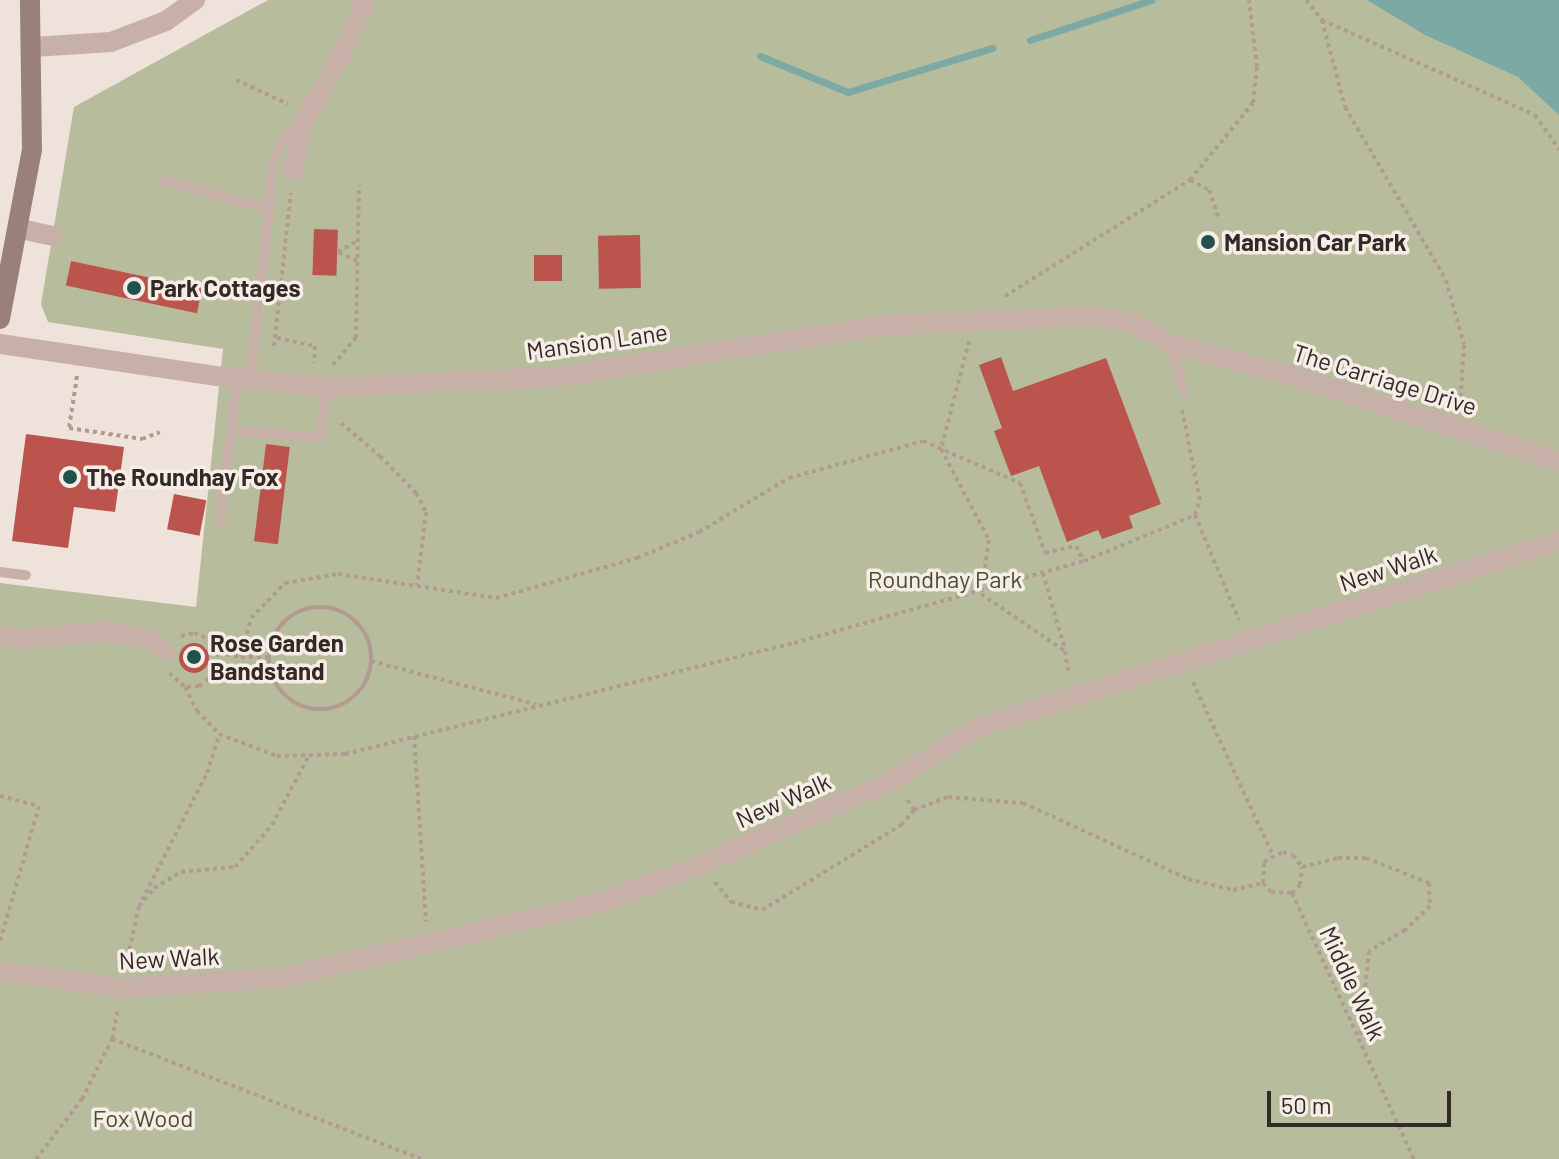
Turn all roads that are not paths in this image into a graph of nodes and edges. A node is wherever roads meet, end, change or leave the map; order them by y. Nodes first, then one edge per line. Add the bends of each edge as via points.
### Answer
1 (30, 0) edge
2 (195, 0) edge
3 (365, 0) edge
4 (33, 47) junction
5 (305, 119) junction
6 (293, 170) road end
7 (165, 181) dead end
8 (269, 209) junction
9 (20, 229) junction
10 (53, 236) dead end
11 (0, 319) edge
12 (0, 344) edge
13 (1169, 344) junction
14 (1194, 350) joint
15 (243, 379) junction
16 (323, 387) junction
17 (1185, 392) road end
18 (231, 430) junction
19 (1559, 461) edge
20 (220, 524) dead end
21 (1559, 541) edge
22 (0, 572) edge
23 (26, 575) dead end
24 (0, 635) edge
25 (165, 651) road end
26 (0, 971) edge

1 - 4 street
2 - 4 street via 166,21 111,42
3 - 5 street
4 - 9 street via 32,150
5 - 6 street
5 - 8 lane via 283,139 272,167
7 - 8 lane
8 - 15 lane
9 - 10 street
9 - 11 street
12 - 15 street, Mansion Lane
13 - 14 street, Mansion Lane
13 - 16 street, Mansion Lane via 1132,323 1096,316 974,321 831,332 557,377
13 - 17 lane
14 - 19 street, The Carriage Drive
15 - 16 street, Mansion Lane
15 - 18 lane
16 - 18 lane via 321,438
18 - 20 lane
21 - 26 street, New Walk via 977,728 894,780 599,903 281,978 121,988
22 - 23 lane
24 - 25 street via 16,640 103,631 150,640

